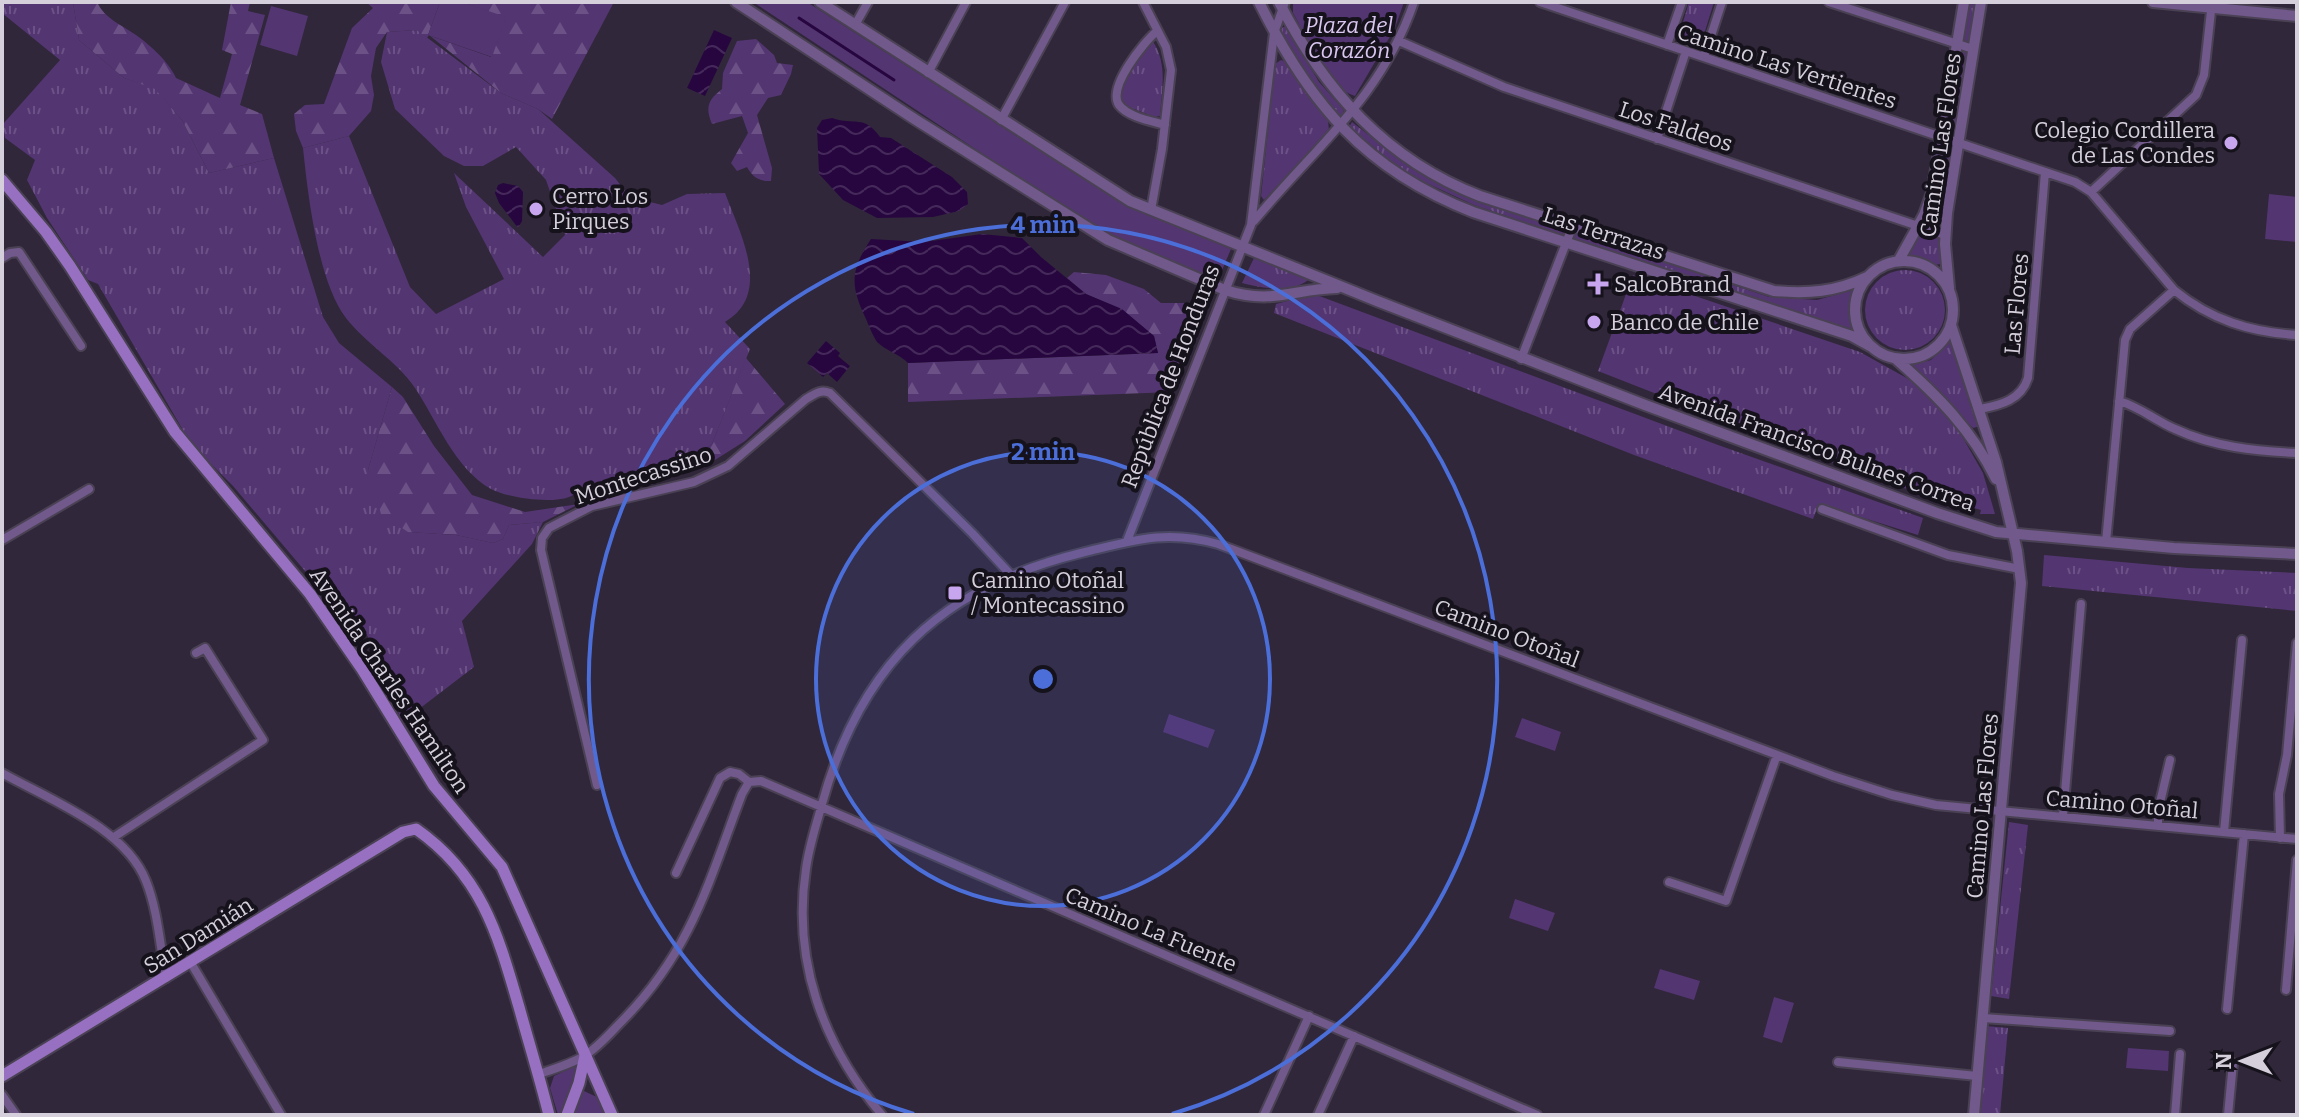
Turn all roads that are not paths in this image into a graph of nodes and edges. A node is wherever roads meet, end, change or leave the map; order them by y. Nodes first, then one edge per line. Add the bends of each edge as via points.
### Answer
1 (736, 2) edge
2 (820, 2) edge
3 (868, 2) edge
4 (966, 2) edge
5 (1065, 2) edge
6 (1143, 2) edge
7 (1259, 2) edge
8 (1414, 2) edge
9 (1540, 2) edge
10 (1682, 2) edge
11 (1722, 2) edge
12 (1829, 2) edge
13 (1964, 2) edge
14 (1981, 2) edge
15 (2153, 2) edge
16 (1282, 4) edge
17 (2211, 5) edge
18 (2297, 16) edge
19 (855, 25) junction
20 (1157, 31) junction
21 (1274, 33) junction
22 (1399, 41) junction
23 (1957, 44) junction
24 (1667, 45) junction
25 (1973, 49) junction
26 (1686, 51) junction
27 (1704, 57) junction
28 (928, 73) junction
29 (1353, 113) junction
30 (1001, 120) junction
31 (1165, 125) junction
32 (1340, 125) junction
33 (1942, 136) junction
34 (1657, 139) junction
35 (1959, 140) junction
36 (1425, 170) junction
37 (2045, 172) junction
38 (2, 180) edge
39 (1416, 186) junction
40 (2091, 192) junction
41 (1151, 210) junction
42 (1251, 225) junction
43 (1573, 225) junction
44 (1919, 226) junction
45 (1945, 235) junction
46 (1567, 242) junction
47 (1242, 246) junction
48 (2, 258) edge
49 (1899, 260) junction
50 (1711, 271) junction
51 (1867, 277) junction
52 (1343, 287) junction
53 (1705, 288) junction
54 (1225, 290) junction
55 (2174, 290) junction
56 (1949, 294) junction
57 (1951, 325) junction
58 (2297, 335) edge
59 (81, 346) dead end
60 (1872, 347) junction
61 (1896, 358) junction
62 (1521, 359) junction
63 (2119, 401) junction
64 (1980, 409) junction
65 (2297, 453) edge
66 (89, 489) dead end
67 (2006, 502) junction
68 (1822, 509) dead end
69 (2014, 535) junction
70 (2, 540) edge
71 (1127, 541) junction
72 (2106, 542) junction
73 (2297, 554) edge
74 (2020, 569) junction
75 (1010, 574) junction
76 (2081, 604) dead end
77 (2242, 640) dead end
78 (2297, 643) edge
79 (196, 653) dead end
80 (1777, 755) junction
81 (2170, 760) dead end
82 (2, 773) edge
83 (749, 782) junction
84 (597, 785) dead end
85 (822, 806) junction
86 (2002, 811) junction
87 (2063, 816) junction
88 (2158, 826) junction
89 (2224, 832) junction
90 (2244, 834) junction
91 (114, 837) junction
92 (2280, 838) junction
93 (2297, 839) edge
94 (2297, 860) edge
95 (676, 873) dead end
96 (1669, 882) dead end
97 (191, 963) junction
98 (166, 978) junction
99 (2286, 990) dead end
100 (2227, 1009) dead end
101 (1309, 1016) junction
102 (1983, 1018) junction
103 (2170, 1031) dead end
104 (1354, 1036) junction
105 (2180, 1054) dead end
106 (585, 1055) junction
107 (1838, 1062) dead end
108 (2233, 1063) dead end
109 (539, 1074) junction
110 (2, 1076) edge
111 (1977, 1076) junction
112 (579, 1083) junction
113 (2, 1095) edge
114 (604, 1097) junction
115 (16, 1115) edge
116 (281, 1115) edge
117 (549, 1115) edge
118 (567, 1115) edge
119 (612, 1115) edge
120 (882, 1115) edge
121 (1264, 1115) edge
122 (1318, 1115) edge
123 (1537, 1115) edge
124 (1974, 1115) edge
125 (2175, 1115) edge
126 (2228, 1115) edge

1 - 54 street via 1108,240
2 - 19 street, Avenida Francisco Bulnes Correa
3 - 19 street
4 - 28 street
5 - 30 street
6 - 20 street
7 - 21 street
8 - 22 street, República de Honduras
9 - 24 street, Camino Las Vertientes
10 - 24 street
11 - 27 street
12 - 23 street
13 - 23 street, Camino Las Flores
14 - 25 street, Camino Las Flores
15 - 17 street
16 - 21 street, República de Honduras
16 - 29 street via 1303,47
17 - 18 street
17 - 40 street via 2204,75 2196,95
19 - 28 street, Avenida Francisco Bulnes Correa
20 - 31 street via 1171,70
20 - 31 street via 1137,52 1116,97 1123,109
21 - 32 street
21 - 42 street, República de Honduras
22 - 29 street, República de Honduras
22 - 34 street, Los Faldeos via 1504,87
23 - 25 street
23 - 33 street, Camino Las Flores
24 - 26 street, Camino Las Vertientes
25 - 35 street, Camino Las Flores
26 - 27 street, Camino Las Vertientes
26 - 34 street
27 - 33 street, Camino Las Vertientes
28 - 30 street, Avenida Francisco Bulnes Correa
29 - 32 street, República de Honduras
29 - 36 street, Las Terrazas
30 - 41 street, Avenida Francisco Bulnes Correa
31 - 41 street
32 - 39 street, Las Terrazas
32 - 42 street, República de Honduras
33 - 35 street, Camino Las Vertientes
33 - 44 street, Camino Las Flores via 1932,193
34 - 44 street, Los Faldeos
35 - 37 street, Camino Las Vertientes
35 - 45 street, Camino Las Flores
36 - 39 street
36 - 43 street, Las Terrazas via 1480,196
37 - 40 street, Camino Las Vertientes
37 - 64 street, Las Flores via 2028,378 2012,400
38 - 106 main road, Avenida Charles Hamilton via 70,266 175,432 318,605 434,786 502,867
39 - 46 street, Las Terrazas via 1473,212
40 - 55 street, Camino Las Vertientes
41 - 47 street, Avenida Francisco Bulnes Correa
42 - 47 street, República de Honduras
43 - 46 street
43 - 50 street, Las Terrazas
44 - 45 street, Los Faldeos
44 - 49 street, Camino Las Flores
45 - 56 street, Camino Las Flores
46 - 53 street, Las Terrazas
46 - 62 street
47 - 52 street, Avenida Francisco Bulnes Correa
47 - 54 street, República de Honduras
48 - 59 street via 19,252
49 - 51 street
49 - 56 street via 1927,265
50 - 51 street, Las Terrazas via 1792,293 1835,290
50 - 53 street
51 - 60 street via 1855,314
52 - 54 street via 1270,298
52 - 62 street, Avenida Francisco Bulnes Correa
53 - 60 street, Las Terrazas
54 - 71 street, República de Honduras
55 - 58 street, Camino Las Vertientes via 2225,322
55 - 63 street via 2128,332
56 - 57 street
57 - 61 street via 1933,351 1915,359
57 - 64 street, Camino Las Flores
60 - 61 street
61 - 67 street, Camino Las Flores via 1958,418
62 - 69 street, Avenida Francisco Bulnes Correa via 1927,509
63 - 65 street via 2201,440 2252,451
63 - 72 street
64 - 67 street, Camino Las Flores
66 - 70 street
67 - 69 street, Camino Las Flores
68 - 74 street via 1948,555
69 - 72 street, Avenida Francisco Bulnes Correa
69 - 74 street, Camino Las Flores
71 - 75 street, Camino Otoñal
71 - 80 street, Camino Otoñal via 1177,536 1218,544
72 - 73 street, Avenida Francisco Bulnes Correa
74 - 86 street, Camino Las Flores
75 - 84 street, Montecassino via 825,391 806,399 719,471 592,506 549,528 541,550
75 - 85 street, Camino Otoñal via 943,613 891,663 849,727
76 - 87 street
77 - 89 street
78 - 92 street via 2279,794
79 - 91 street via 205,648 263,740
80 - 86 street, Camino Otoñal via 1913,801
80 - 96 street via 1726,901
81 - 88 street
82 - 91 street
83 - 85 street, Camino La Fuente via 770,783
83 - 95 street, Camino La Fuente via 730,772 720,778
83 - 106 street via 678,951 645,996
85 - 101 street, Camino La Fuente
85 - 120 street, Camino Otoñal via 804,888 808,970 832,1042
86 - 87 street, Camino Otoñal
86 - 102 street, Camino Las Flores
87 - 88 street, Camino Otoñal
88 - 89 street, Camino Otoñal
89 - 90 street, Camino Otoñal
90 - 92 street, Camino Otoñal
90 - 100 street
91 - 98 street via 146,881
92 - 93 street, Camino Otoñal
94 - 99 street
97 - 98 main road, San Damián
97 - 109 main road, San Damián via 403,832 416,829 450,858 488,914
97 - 116 street
98 - 110 main road, San Damián
101 - 104 street, Camino La Fuente
101 - 121 street
102 - 103 street
102 - 111 street, Camino Las Flores
104 - 122 street
104 - 123 street, Camino La Fuente
105 - 125 street
106 - 109 street
106 - 112 main road
106 - 114 main road, Avenida Charles Hamilton
107 - 111 street
108 - 126 street
109 - 117 main road
111 - 124 street, Camino Las Flores
112 - 114 main road
112 - 118 main road
113 - 115 street
114 - 119 main road, Avenida Charles Hamilton

